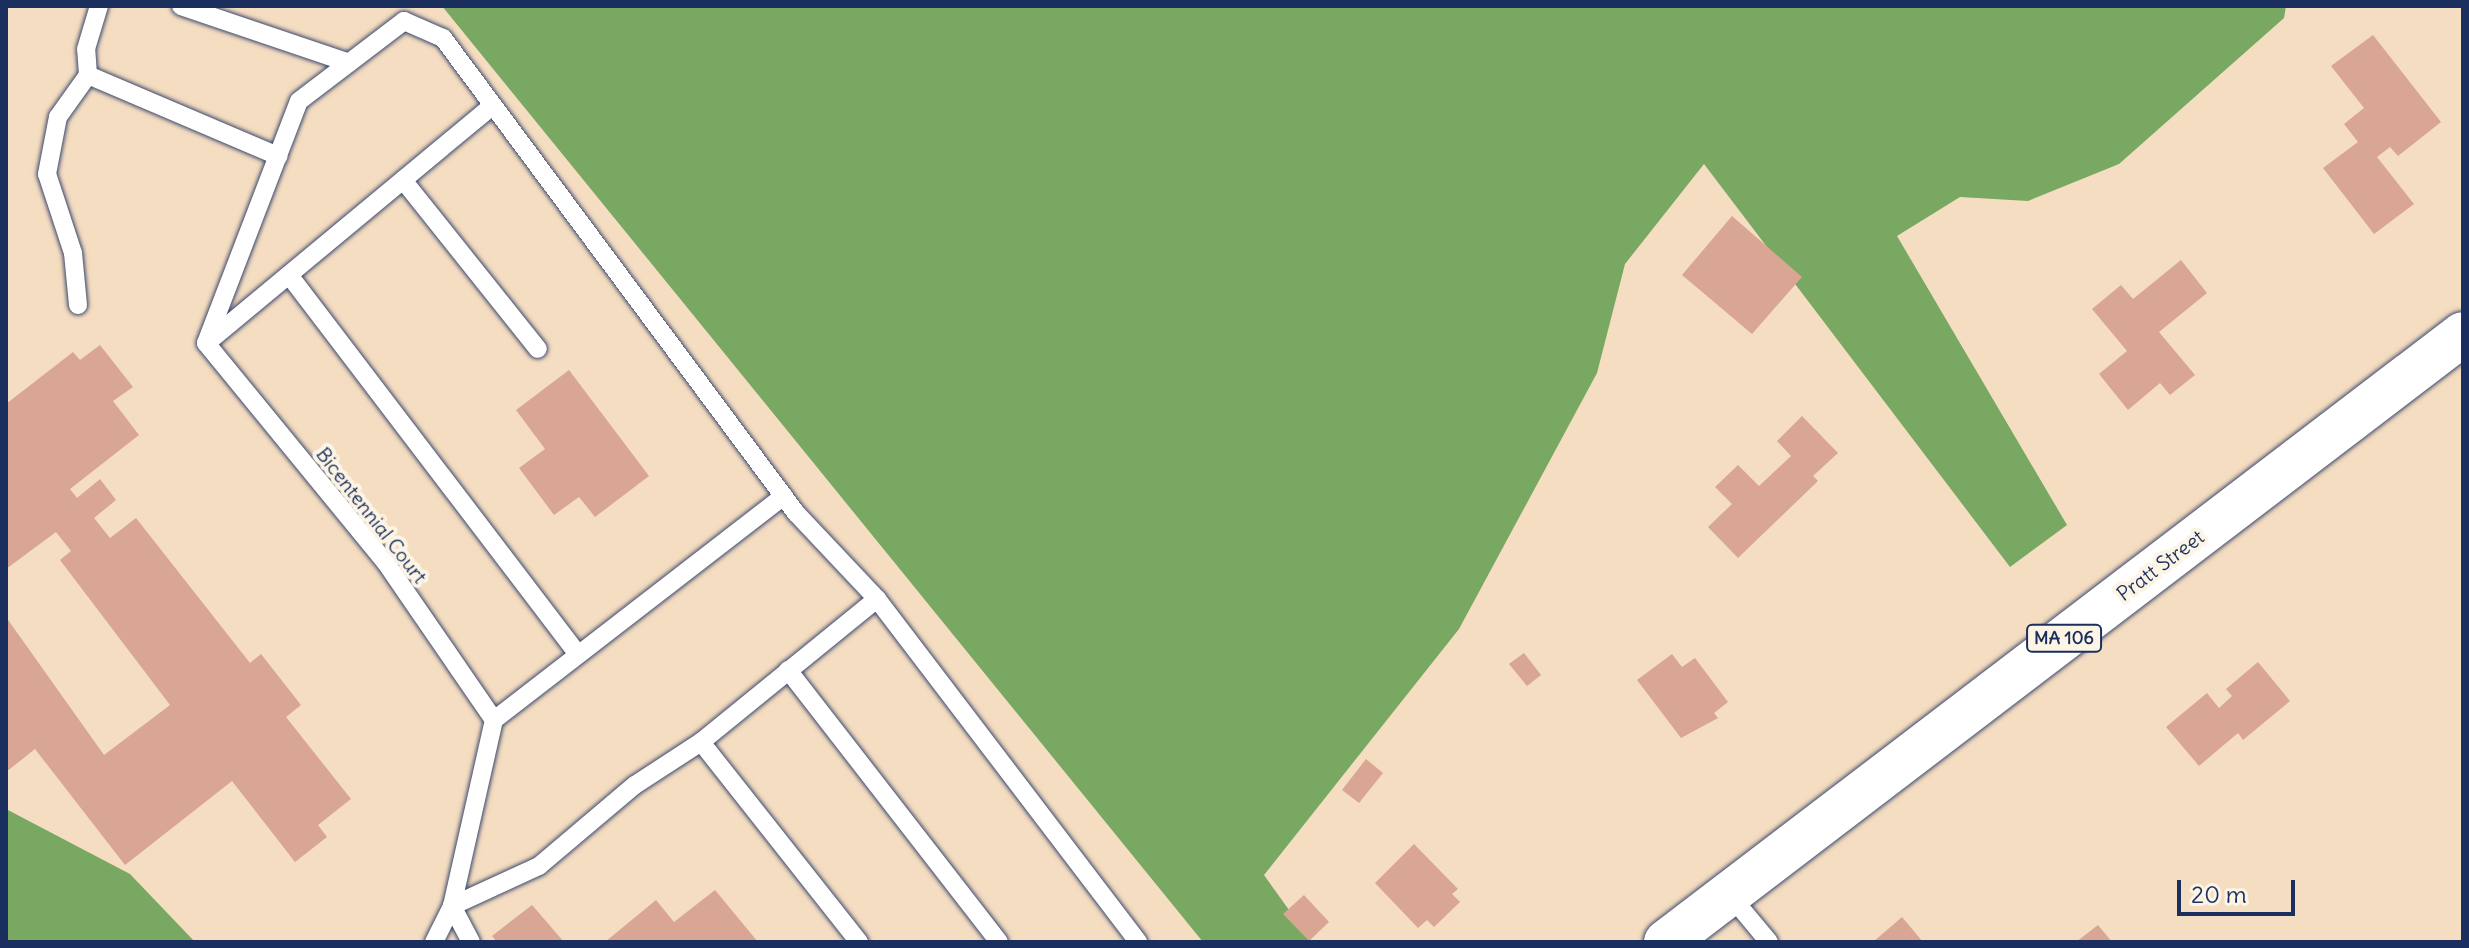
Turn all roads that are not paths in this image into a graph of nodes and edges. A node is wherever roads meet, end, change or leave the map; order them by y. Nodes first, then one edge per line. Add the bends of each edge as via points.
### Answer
1 (99, 6) edge
2 (181, 6) edge
3 (349, 63) junction
4 (88, 75) junction
5 (491, 107) junction
6 (278, 156) junction
7 (403, 180) junction
8 (289, 275) junction
9 (78, 305) dead end
10 (2463, 334) edge
11 (206, 343) junction
12 (538, 349) dead end
13 (784, 496) junction
14 (877, 599) junction
15 (578, 655) junction
16 (788, 670) junction
17 (494, 720) junction
18 (701, 742) junction
19 (1729, 894) junction
20 (452, 906) junction
21 (434, 942) edge
22 (471, 942) edge
23 (859, 942) edge
24 (999, 942) edge
25 (1138, 942) edge
26 (1666, 942) edge
27 (1769, 942) edge

1 - 4 lane via 86,49
2 - 3 lane
3 - 5 lane via 404,21 443,38
3 - 6 lane via 299,101
4 - 6 lane
4 - 9 lane via 58,117 47,174 73,253
5 - 7 lane
5 - 13 lane
6 - 11 lane
7 - 8 lane
7 - 12 lane
8 - 11 lane
8 - 15 lane
10 - 19 main road, Pratt Street / MA 106
11 - 17 lane, Bicentennial Court via 386,563
13 - 14 lane
13 - 15 lane
14 - 16 lane
14 - 25 lane
15 - 17 lane
16 - 18 lane
16 - 24 lane
17 - 20 lane
18 - 20 lane via 635,785 539,866
18 - 23 lane
19 - 26 main road, Pratt Street / MA 106
19 - 27 lane
20 - 21 lane
20 - 22 lane

